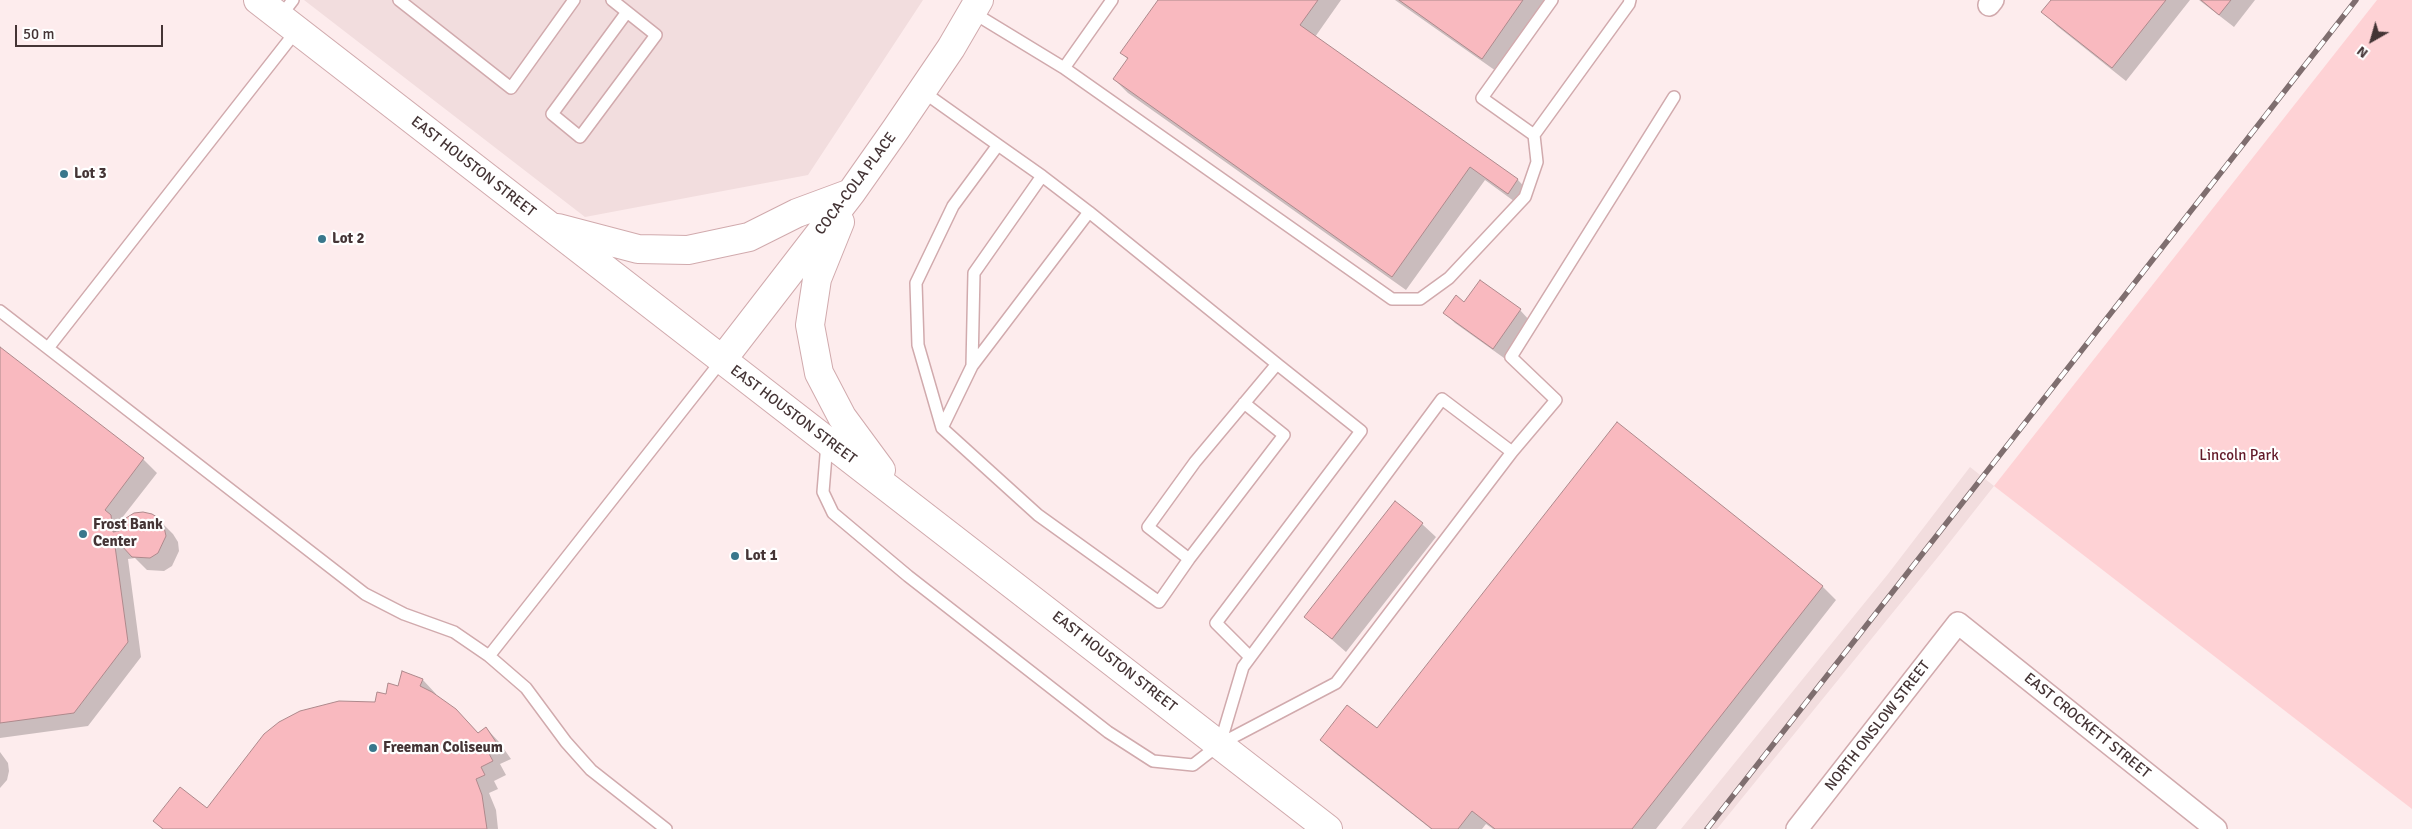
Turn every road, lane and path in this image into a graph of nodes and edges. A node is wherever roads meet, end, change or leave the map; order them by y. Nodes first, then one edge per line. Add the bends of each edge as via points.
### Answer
1 (258, 0) edge
2 (398, 0) edge
3 (574, 0) edge
4 (612, 0) edge
5 (1112, 0) edge
6 (1552, 0) edge
7 (1630, 0) edge
8 (976, 6) edge
9 (627, 12) junction
10 (290, 16) edge
11 (1064, 68) junction
12 (922, 91) junction
13 (1674, 98) dead end
14 (1534, 135) junction
15 (998, 145) junction
16 (1042, 176) junction
17 (851, 193) junction
18 (1089, 212) junction
19 (546, 225) junction
20 (0, 311) edge
21 (48, 348) junction
22 (722, 360) junction
23 (1277, 364) junction
24 (972, 366) junction
25 (1244, 403) junction
26 (942, 428) junction
27 (827, 440) junction
28 (1512, 452) junction
29 (900, 495) junction
30 (1189, 559) junction
31 (1958, 623) joint
32 (489, 656) junction
33 (1250, 657) junction
34 (1220, 744) junction
35 (666, 829) edge
36 (1328, 829) edge
37 (1797, 829) edge
38 (2216, 829) edge

1 - 10 main road, EAST HOUSTON STREET
2 - 3 lane via 510,88
4 - 9 lane
5 - 11 lane
6 - 14 lane via 1482,98
7 - 14 lane
8 - 11 lane
8 - 12 main road, COCA-COLA PLACE
9 - 9 lane via 552,114 580,138 656,36
10 - 19 main road, EAST HOUSTON STREET
10 - 21 lane
11 - 14 lane via 1392,299 1420,299 1450,278 1525,197 1537,162
12 - 15 lane
12 - 17 main road, COCA-COLA PLACE
13 - 28 lane via 1511,357 1556,400
15 - 16 lane
15 - 26 lane via 953,206 916,284 918,345
16 - 18 lane
16 - 24 lane via 974,273
17 - 19 main road via 797,213 749,237 688,250 638,248
17 - 22 main road, COCA-COLA PLACE
17 - 29 main road via 817,279 810,325 820,373 842,416
18 - 23 lane
18 - 24 lane
19 - 22 main road, EAST HOUSTON STREET
20 - 21 lane
21 - 32 lane via 365,594 404,614 454,632
22 - 27 main road, EAST HOUSTON STREET
22 - 32 lane
23 - 25 lane
23 - 33 lane via 1361,430 1216,623
24 - 26 lane
25 - 30 lane via 1284,435
25 - 30 lane via 1195,462 1148,527
26 - 30 lane via 1038,515 1159,602
27 - 29 main road, EAST HOUSTON STREET
27 - 34 lane via 822,492 833,513 908,576 1108,732 1153,761 1193,765
28 - 33 lane via 1442,398
28 - 34 lane via 1336,683
29 - 34 main road, EAST HOUSTON STREET
31 - 37 street, NORTH ONSLOW STREET
31 - 38 street, EAST CROCKETT STREET
32 - 35 lane via 526,688 591,770
33 - 34 lane via 1243,667
34 - 36 main road, EAST HOUSTON STREET

